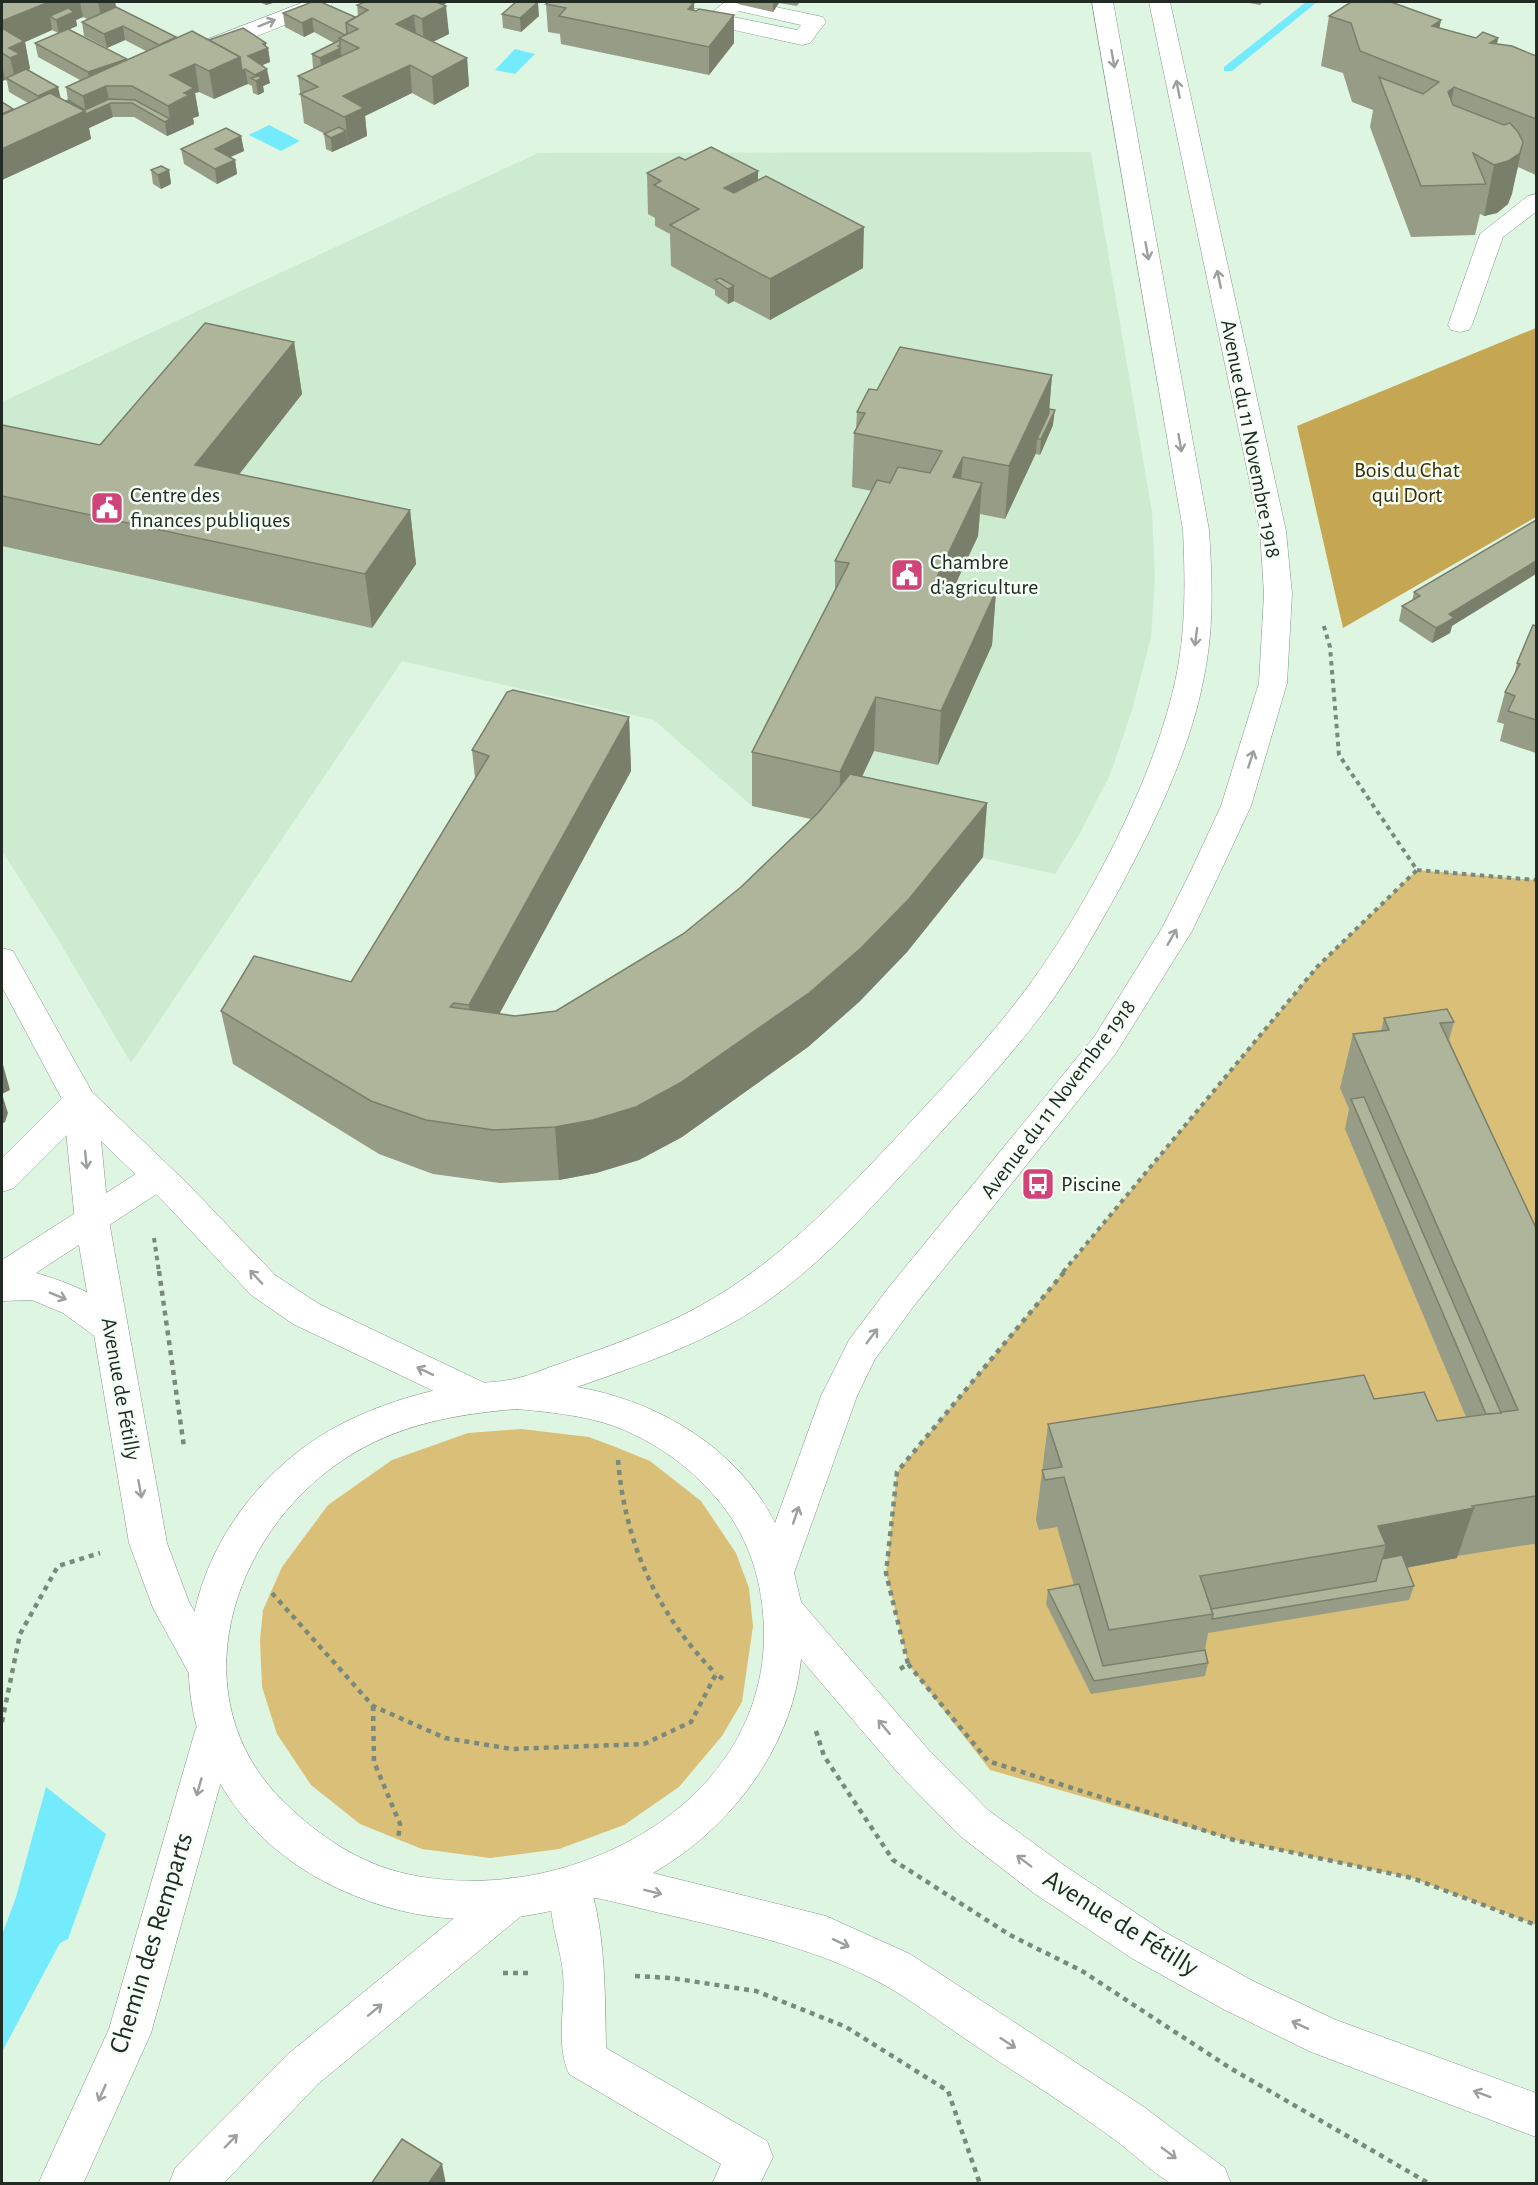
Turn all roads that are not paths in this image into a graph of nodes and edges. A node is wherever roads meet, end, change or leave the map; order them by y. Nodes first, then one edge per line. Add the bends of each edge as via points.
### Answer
1 (322, 2) edge
2 (634, 2) edge
3 (1102, 2) edge
4 (1160, 2) edge
5 (717, 19) edge
6 (186, 57) edge
7 (1536, 201) edge
8 (1460, 325) dead end
9 (2, 959) edge
10 (80, 1101) junction
11 (157, 1177) junction
12 (2, 1179) edge
13 (92, 1221) junction
14 (2, 1277) edge
15 (2, 1287) edge
16 (110, 1328) junction
17 (517, 1394) junction
18 (478, 1396) junction
19 (777, 1570) junction
20 (786, 1613) junction
21 (205, 1665) junction
22 (215, 1731) junction
23 (583, 1883) junction
24 (511, 1898) junction
25 (1536, 2115) edge
26 (60, 2184) edge
27 (191, 2184) edge
28 (734, 2184) edge
29 (1209, 2184) edge

6 -> 1 main road
2 - 5 main road
3 -> 17 main road via 1196,530 1200,590 1191,674 1155,785 1125,850 1071,946 1027,1011 976,1073 848,1210 740,1302 675,1335
19 -> 4 main road, Avenue du 11 Novembre 1918 via 835,1406 862,1350 1105,1046 1176,931 1236,806 1273,683 1278,594 1273,531
7 - 8 main road via 1492,234
9 - 10 main road, Avenue de Fétilly
10 - 11 main road, Avenue de Fétilly
10 - 12 main road
10 -> 13 main road, Avenue de Fétilly
11 - 13 main road
18 -> 11 main road, Avenue de Fétilly via 306,1314 263,1285
13 - 14 main road
13 - 16 main road, Avenue de Fétilly
15 -> 16 main road via 34,1286 75,1303
16 -> 21 main road, Avenue de Fétilly via 148,1543 172,1608
17 - 18 main road
17 - 19 main road via 581,1401 641,1421 688,1447 727,1482 758,1523
18 - 21 main road via 418,1408 361,1431 310,1463 266,1505 232,1553 211,1609
19 - 20 main road
20 - 23 main road via 784,1661 772,1710 745,1762 706,1809 656,1849
25 -> 20 main road, Avenue de Fétilly via 1326,2037 1238,1995 1148,1945 1050,1880 974,1823 913,1761
21 - 22 main road via 207,1699
22 - 24 main road via 238,1780 274,1823 320,1859 375,1885 441,1899
22 -> 26 main road, Chemin des Remparts via 129,2034
23 - 24 main road
23 - 28 main road via 585,2059 751,2157
23 -> 29 main road via 826,1936 894,1968 1128,2122
27 -> 24 main road via 303,2069

